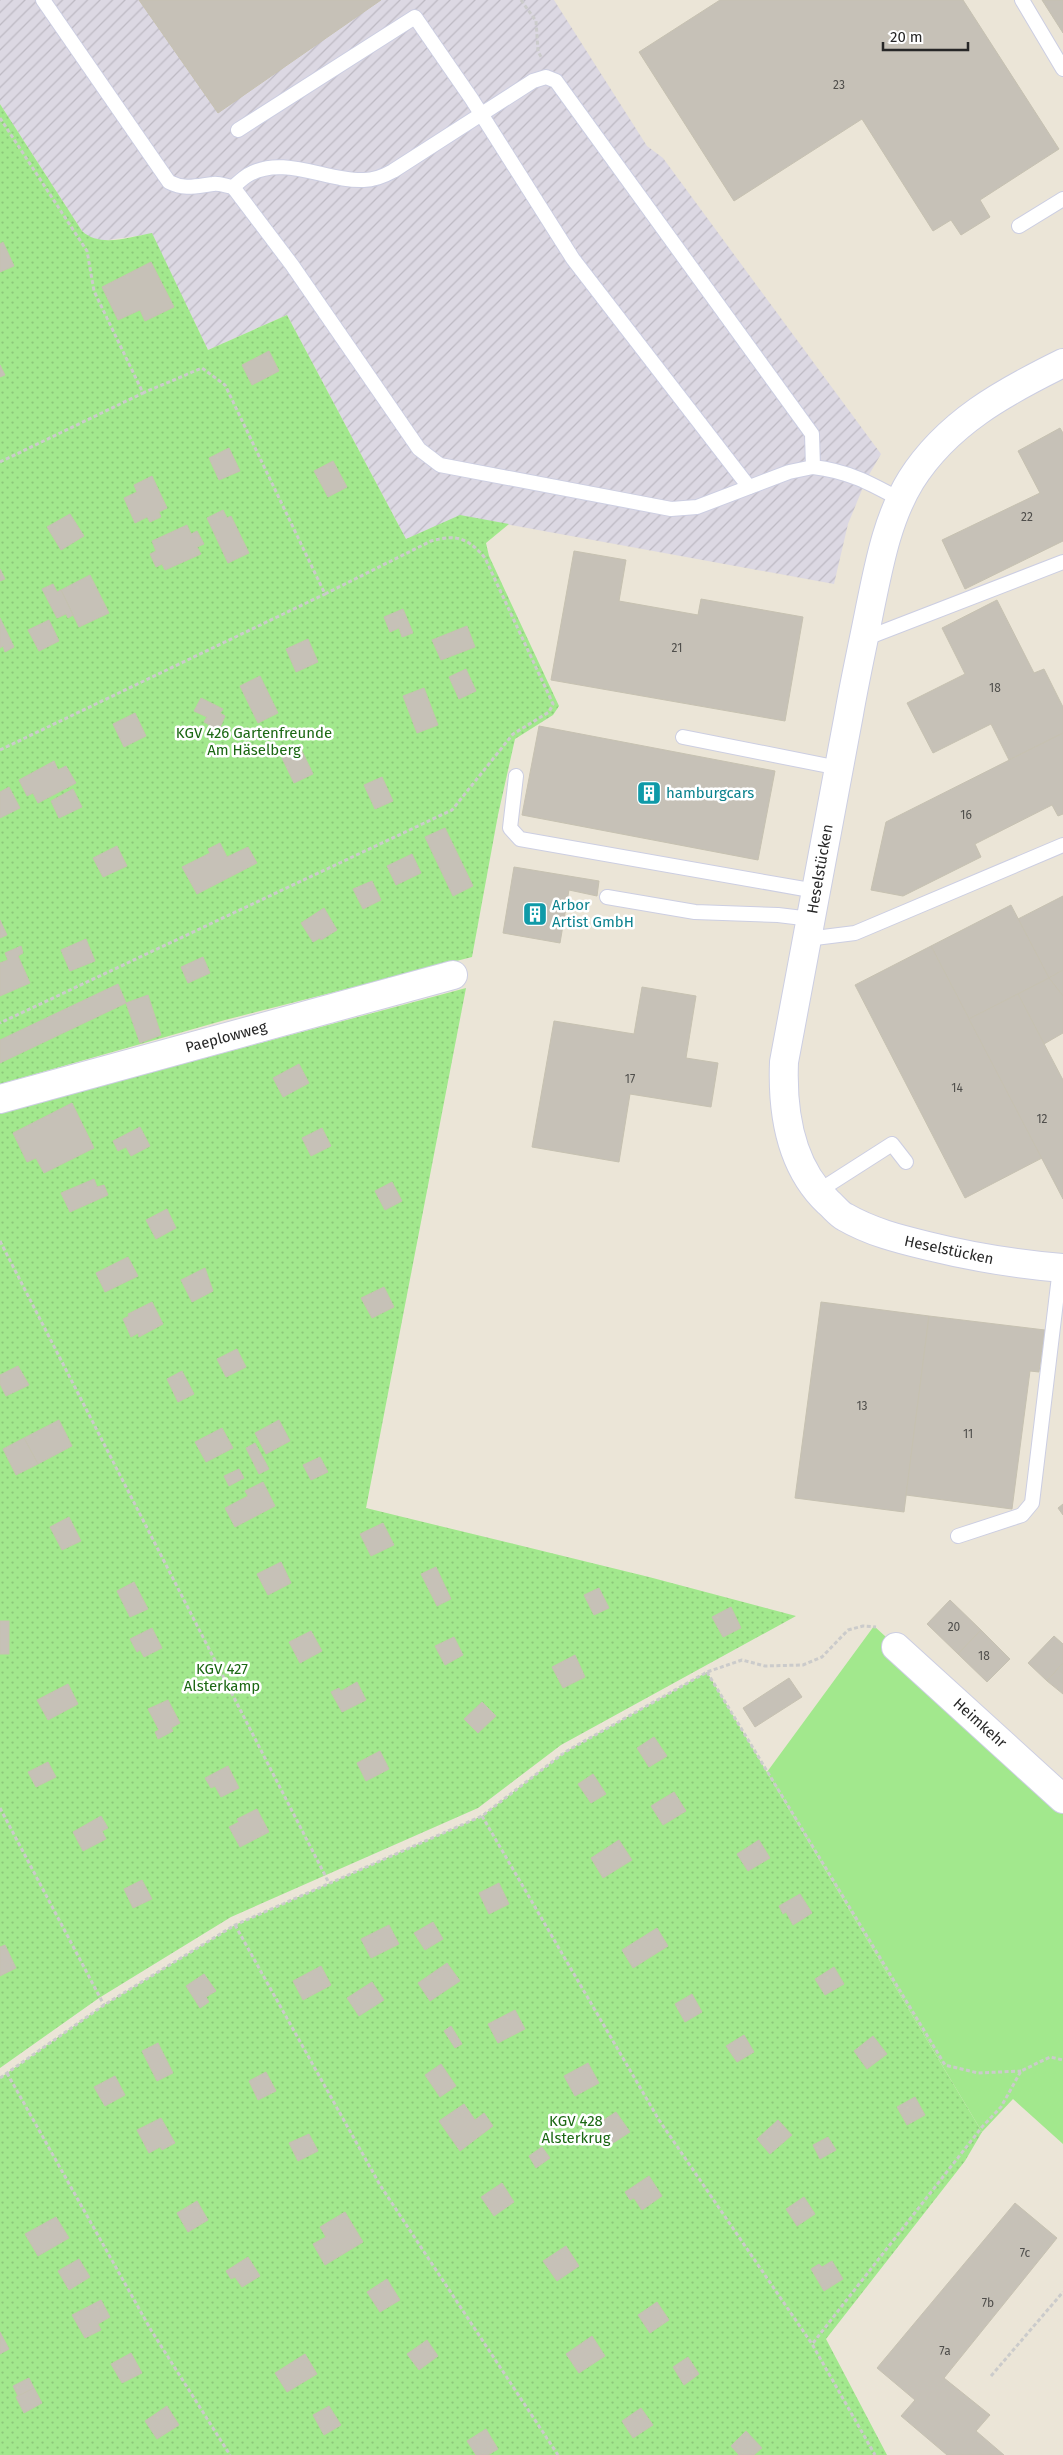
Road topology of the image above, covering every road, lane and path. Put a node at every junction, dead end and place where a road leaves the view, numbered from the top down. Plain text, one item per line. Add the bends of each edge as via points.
1 (43, 0) edge
2 (521, 0) edge
3 (1022, 0) edge
4 (1063, 69) edge
5 (546, 77) junction
6 (480, 114) junction
7 (0, 118) edge
8 (238, 130) dead end
9 (233, 187) junction
10 (1063, 199) edge
11 (1019, 226) dead end
12 (1063, 363) edge
13 (143, 393) junction
14 (0, 462) edge
15 (814, 468) junction
16 (749, 487) junction
17 (901, 500) junction
18 (1063, 562) edge
19 (325, 594) junction
20 (864, 639) junction
21 (683, 737) dead end
22 (0, 750) edge
23 (839, 768) junction
24 (516, 776) dead end
25 (1063, 845) edge
26 (816, 891) junction
27 (607, 897) dead end
28 (809, 929) junction
29 (453, 976) dead end
30 (0, 1023) edge
31 (0, 1100) edge
32 (906, 1162) dead end
33 (817, 1192) junction
34 (0, 1241) edge
35 (1061, 1268) edge
36 (958, 1536) dead end
37 (896, 1647) joint
38 (707, 1672) junction
39 (1063, 1799) edge
40 (0, 1808) edge
41 (482, 1816) junction
42 (329, 1883) junction
43 (235, 1924) junction
44 (104, 2005) junction
45 (1063, 2060) edge
46 (1021, 2071) junction
47 (7, 2073) junction
48 (0, 2078) edge
49 (1063, 2292) edge
50 (812, 2344) junction
51 (991, 2376) dead end
52 (230, 2455) edge
53 (558, 2455) edge
54 (875, 2455) edge

1 - 9 lane via 169,182 180,187 215,184
2 - 5 path via 536,21 538,51
3 - 4 lane
5 - 6 lane
5 - 15 lane via 556,81 812,434
6 - 8 lane via 415,17
6 - 9 lane via 378,178 362,181 293,168 269,169 249,174
6 - 16 lane via 573,259
7 - 13 path via 87,250 94,291
9 - 16 lane via 292,265 419,449 440,465 672,509 698,507
10 - 11 lane
12 - 17 street, Heselstücken via 1008,390 967,417 936,448 912,479
13 - 14 path
13 - 19 path via 202,368 225,385
15 - 16 lane via 789,472
15 - 17 lane via 838,470 866,480
17 - 20 street, Heselstücken via 880,558
18 - 20 lane
19 - 22 path
19 - 30 path via 431,541 448,536 461,539 474,546 485,558 553,704 549,712 513,734 452,810
20 - 23 street, Heselstücken
21 - 23 lane
23 - 26 street, Heselstücken
24 - 26 lane via 510,828 520,839
25 - 28 lane via 855,933
26 - 28 street, Heselstücken
27 - 28 lane via 695,912 778,915
28 - 33 street, Heselstücken via 784,1062 783,1095 788,1128 799,1162
29 - 31 street, Paeplowweg
32 - 33 lane via 892,1144
33 - 35 street, Heselstücken via 844,1217 884,1235 957,1253
34 - 42 path
35 - 36 lane via 1032,1503 1022,1515
37 - 38 path via 874,1626 863,1626 848,1630 822,1657 803,1665 765,1666 742,1660
37 - 39 street, Heimkehr
38 - 41 path via 565,1752
38 - 46 path via 945,2065 978,2073
40 - 44 path
41 - 42 path
41 - 50 path via 659,2120
42 - 43 path
43 - 44 path
43 - 53 path via 380,2185
44 - 47 path
45 - 46 path via 1050,2057
46 - 50 path via 1001,2107
47 - 48 path
47 - 52 path via 151,2330
49 - 51 path
50 - 54 path

